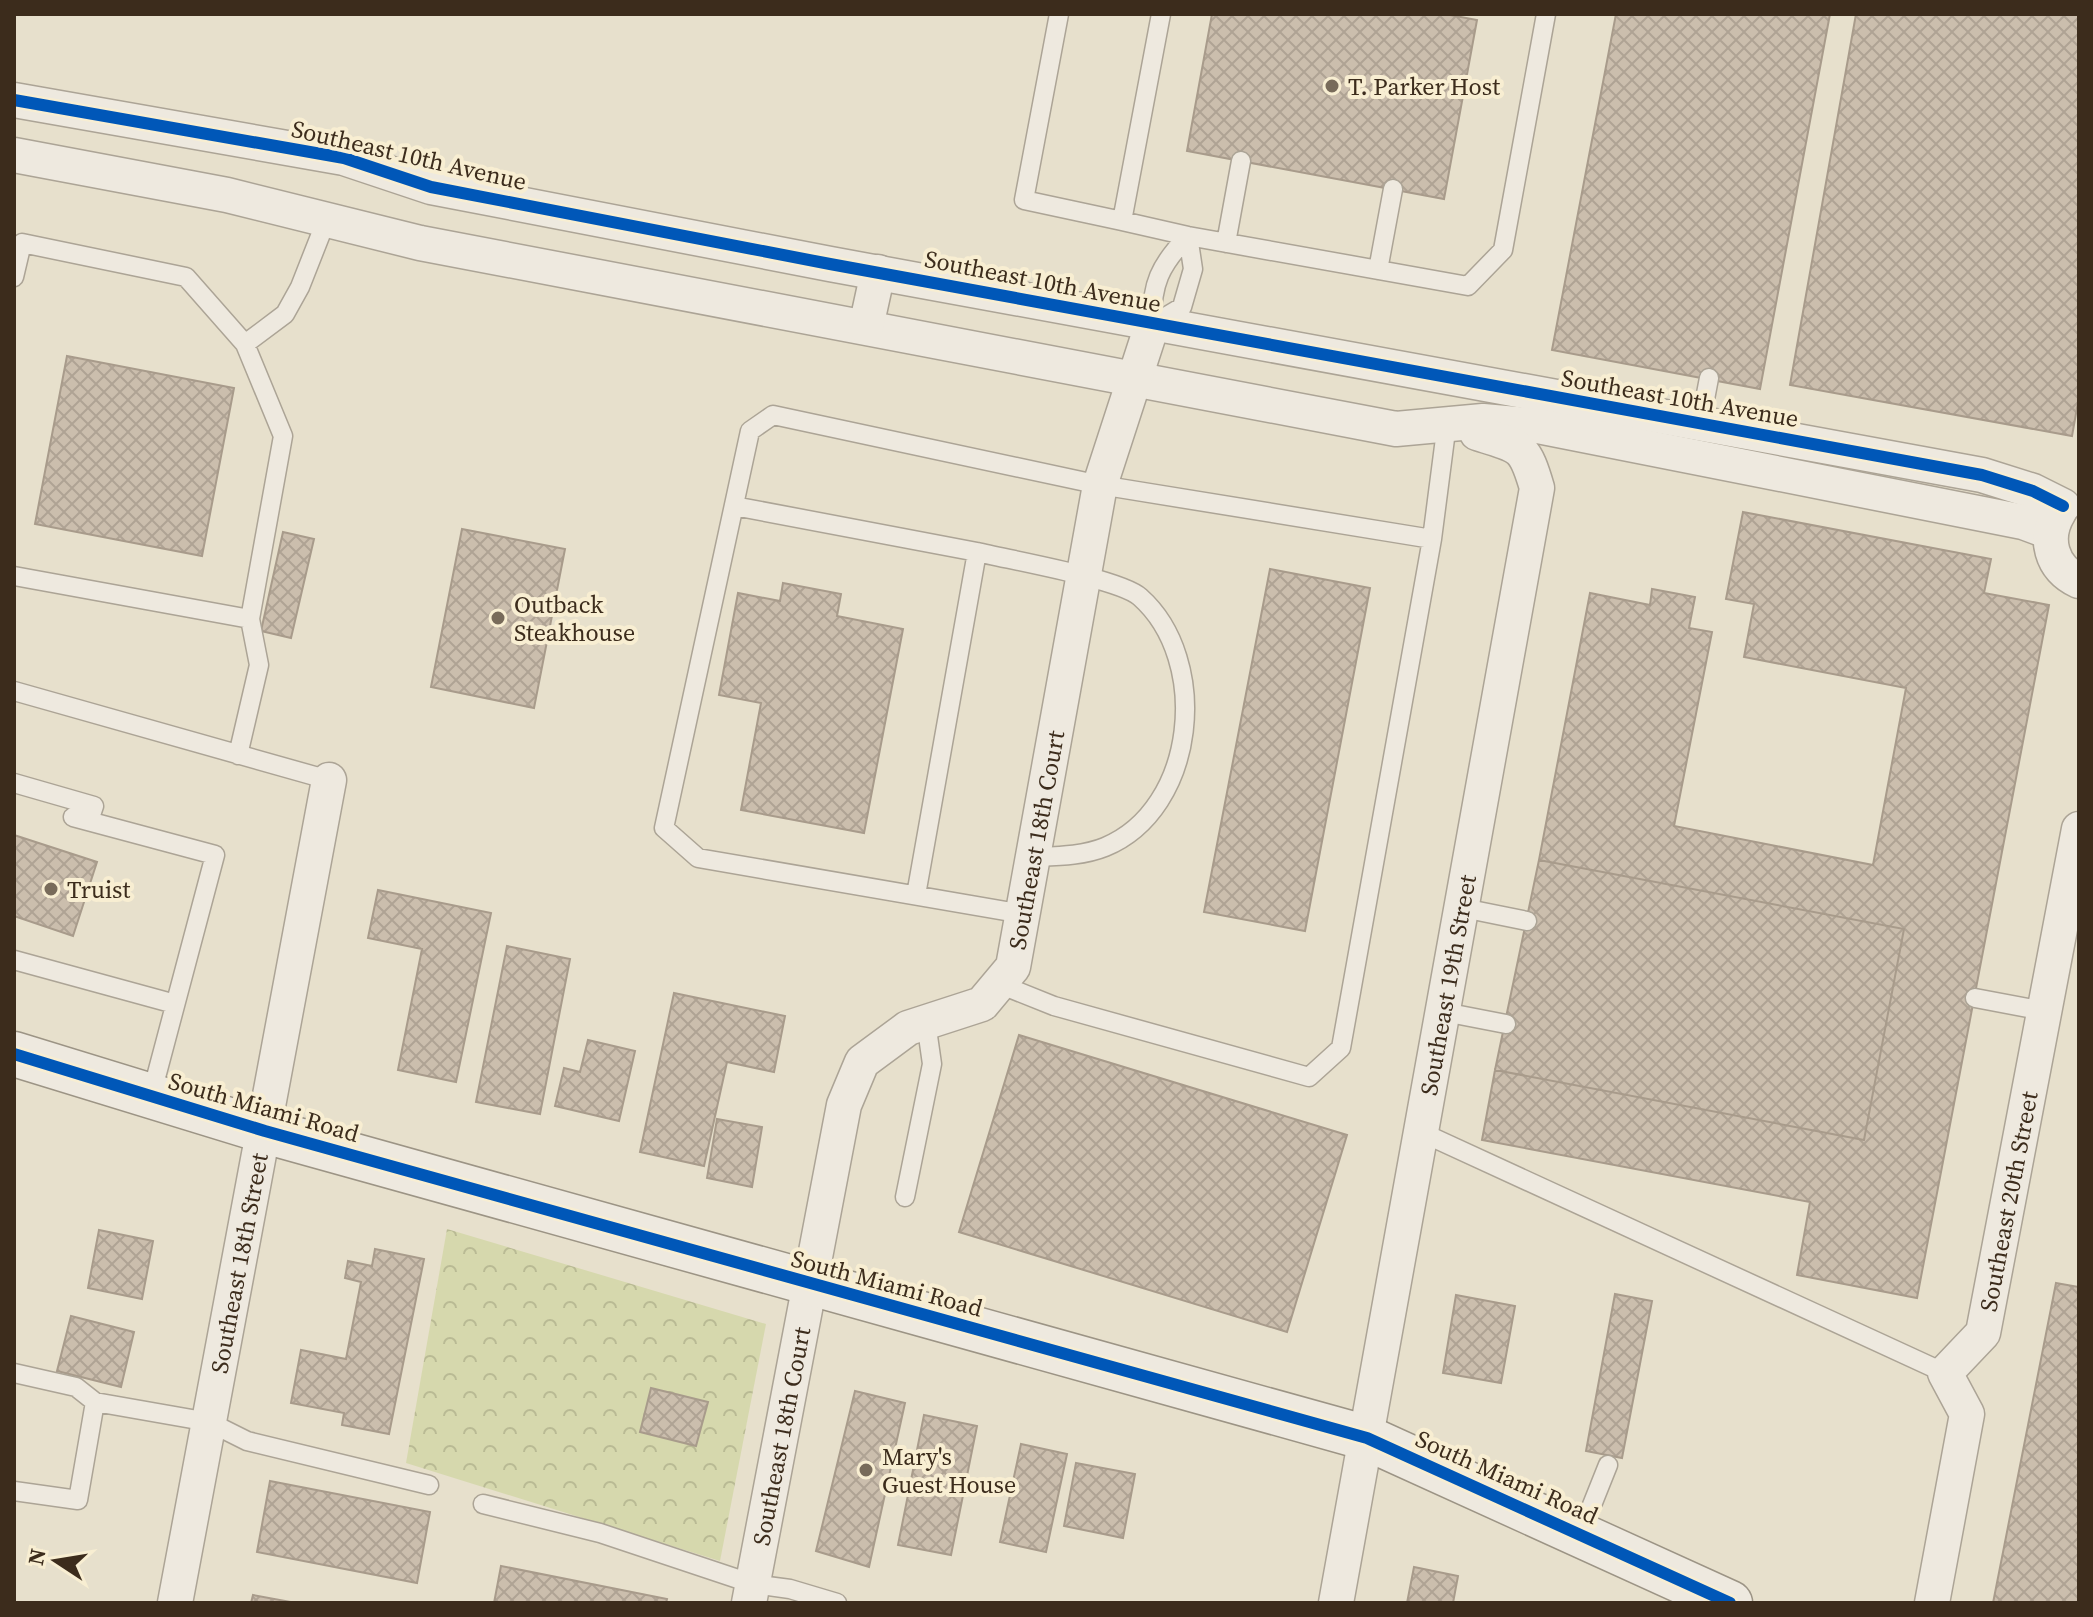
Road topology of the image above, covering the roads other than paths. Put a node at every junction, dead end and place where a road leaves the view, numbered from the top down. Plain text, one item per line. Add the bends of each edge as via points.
1 (1059, 14) edge
2 (1161, 14) edge
3 (1546, 14) edge
4 (14, 100) edge
5 (14, 155) edge
6 (1241, 161) dead end
7 (1393, 189) dead end
8 (326, 221) junction
9 (1122, 221) junction
10 (1188, 236) junction
11 (1226, 243) junction
12 (1378, 270) junction
13 (878, 272) junction
14 (14, 277) edge
15 (1152, 325) junction
16 (866, 327) junction
17 (245, 344) junction
18 (1133, 378) junction
19 (1709, 378) dead end
20 (1447, 423) junction
21 (1700, 424) junction
22 (1695, 458) junction
23 (1100, 485) junction
24 (734, 506) junction
25 (2064, 511) edge
26 (1432, 539) junction
27 (977, 552) junction
28 (14, 576) edge
29 (1084, 579) junction
30 (2079, 581) edge
31 (250, 619) junction
32 (14, 691) edge
33 (238, 755) junction
34 (329, 780) joint
35 (14, 783) edge
36 (2079, 829) edge
37 (1033, 857) junction
38 (916, 895) junction
39 (1463, 908) junction
40 (1023, 914) junction
41 (1527, 921) dead end
42 (14, 960) edge
43 (999, 984) junction
44 (1975, 998) dead end
45 (175, 1004) junction
46 (2044, 1011) junction
47 (1444, 1012) junction
48 (926, 1022) junction
49 (1506, 1024) dead end
50 (14, 1054) edge
51 (151, 1096) junction
52 (265, 1131) junction
53 (1423, 1133) junction
54 (905, 1197) dead end
55 (810, 1285) junction
56 (14, 1373) edge
57 (1945, 1373) junction
58 (95, 1402) junction
59 (209, 1422) junction
60 (1367, 1438) junction
61 (1608, 1465) dead end
62 (429, 1485) dead end
63 (14, 1491) edge
64 (483, 1504) dead end
65 (1580, 1535) junction
66 (751, 1593) edge
67 (1722, 1601) edge
68 (175, 1603) edge
69 (837, 1603) edge
70 (1336, 1603) edge
71 (1932, 1603) edge

1 - 9 lane via 1024,200
2 - 9 lane
3 - 12 lane via 1503,250 1468,286
4 - 13 street, Southeast 10th Avenue via 344,158 431,187
5 - 8 street via 227,195
6 - 11 lane
7 - 12 lane
8 - 16 street
8 - 17 lane via 285,314
9 - 10 lane
10 - 11 lane
10 - 15 lane via 1163,262 1151,299
10 - 15 lane via 1193,269 1182,307
11 - 12 lane
13 - 15 street, Southeast 10th Avenue
13 - 16 street
14 - 17 lane via 22,243 186,277
15 - 18 street, Southeast 18th Court
15 - 21 street, Southeast 10th Avenue
16 - 18 street
17 - 31 lane via 283,436
18 - 20 street via 1396,429
18 - 23 street, Southeast 18th Court
19 - 21 lane
20 - 22 street via 1538,426
20 - 26 lane
20 - 39 street, Southeast 19th Street via 1527,454 1537,488
21 - 22 lane
21 - 25 street, Southeast 10th Avenue via 1982,475 2033,491
22 - 25 street via 2023,522
23 - 24 lane via 773,415 750,431
23 - 26 lane
23 - 29 street, Southeast 18th Court
24 - 27 lane
24 - 38 lane via 664,828 698,858
25 - 30 street via 2055,560
26 - 43 lane via 1341,1048 1309,1077 1054,1006
27 - 29 lane
27 - 38 lane
28 - 31 lane
29 - 37 street, Southeast 18th Court
29 - 37 lane via 1115,582 1140,597 1167,631 1185,685 1187,718 1175,774 1133,828 1107,847
31 - 33 lane via 259,665
32 - 33 lane
33 - 34 lane
34 - 52 street, Southeast 18th Street
35 - 45 lane via 94,806 81,819 215,855
36 - 46 street, Southeast 20th Street
37 - 40 street, Southeast 18th Court
38 - 40 lane
39 - 41 lane
39 - 47 street, Southeast 19th Street
40 - 43 street, Southeast 18th Court via 1013,967
42 - 45 lane
43 - 48 street, Southeast 18th Court via 982,1004
44 - 46 lane
45 - 51 lane
46 - 57 street, Southeast 20th Street via 1983,1333
47 - 49 lane
47 - 53 street, Southeast 19th Street
48 - 54 lane via 932,1064
48 - 55 street, Southeast 18th Court via 908,1028 862,1062 844,1105
50 - 51 street, South Miami Road
51 - 52 street, South Miami Road
52 - 55 street, South Miami Road
52 - 59 street, Southeast 18th Street
53 - 57 lane
53 - 60 street, Southeast 19th Street
55 - 60 street, South Miami Road
55 - 66 street, Southeast 18th Court
56 - 58 lane via 76,1387
57 - 71 street via 1967,1414
58 - 59 lane
58 - 63 lane via 78,1500
59 - 62 lane via 247,1441
59 - 68 street, Southeast 18th Street
60 - 65 street, South Miami Road
60 - 70 street, Southeast 19th Street
61 - 65 lane
64 - 66 lane via 600,1533
65 - 67 street, South Miami Road
66 - 69 lane via 790,1589

